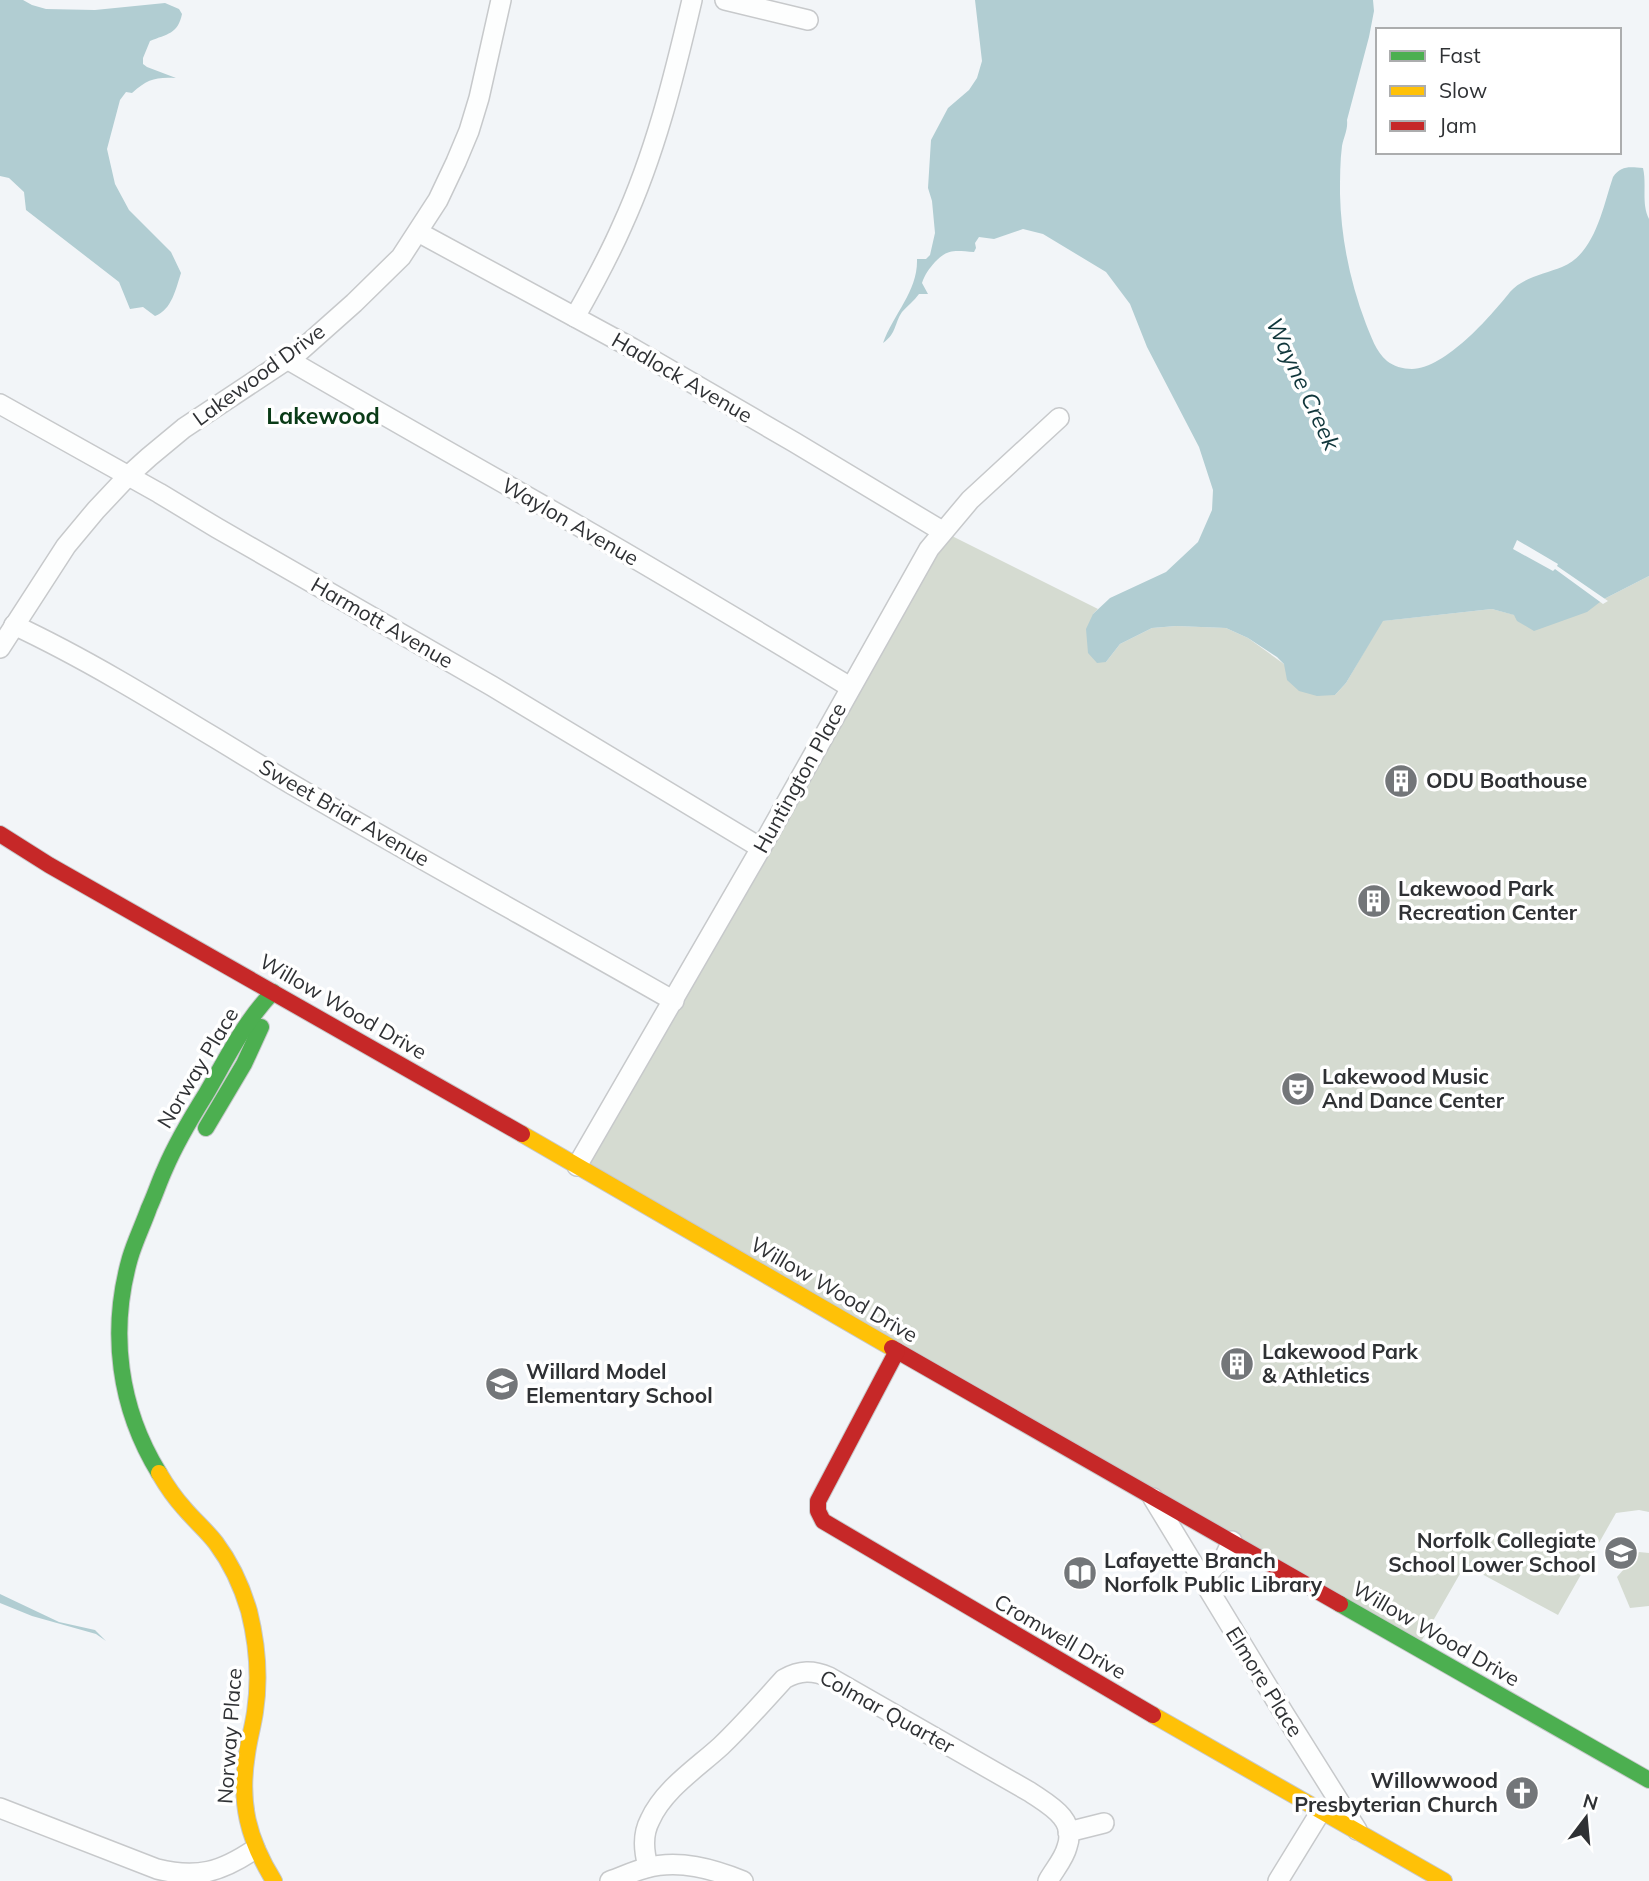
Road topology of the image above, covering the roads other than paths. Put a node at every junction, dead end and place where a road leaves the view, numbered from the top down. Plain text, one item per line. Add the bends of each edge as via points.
1 (501, 0) edge
2 (692, 0) edge
3 (724, 0) edge
4 (808, 20) dead end
5 (418, 232) junction
6 (575, 317) junction
7 (287, 359) junction
8 (0, 404) edge
9 (1059, 418) dead end
10 (128, 476) junction
11 (942, 531) junction
12 (14, 625) junction
13 (0, 648) edge
14 (850, 687) junction
15 (0, 834) edge
16 (761, 848) junction
17 (273, 992) junction
18 (674, 1001) junction
19 (198, 1142) dead end
20 (577, 1166) junction
21 (180, 1171) dead end
22 (149, 1210) junction
23 (897, 1351) junction
24 (1151, 1495) junction
25 (1233, 1542) junction
26 (1202, 1580) junction
27 (1649, 1780) edge
28 (0, 1808) edge
29 (1321, 1811) junction
30 (1104, 1823) dead end
31 (1358, 1831) junction
32 (1068, 1832) junction
33 (255, 1849) junction
34 (648, 1867) junction
35 (274, 1881) edge
36 (610, 1881) edge
37 (743, 1881) edge
38 (1048, 1881) edge
39 (1278, 1881) edge
40 (1444, 1881) edge

1 - 5 street, Lakewood Drive via 469,131
2 - 6 street via 671,90 635,195
3 - 4 street
5 - 6 street, Hadlock Avenue
5 - 7 street, Lakewood Drive via 385,274
6 - 11 street, Hadlock Avenue
7 - 10 street, Lakewood Drive via 184,428
7 - 14 street, Waylon Avenue
8 - 10 street, Harmott Avenue
9 - 11 street, Huntington Place
10 - 12 street, Lakewood Drive via 66,546
10 - 16 street, Harmott Avenue
11 - 14 street, Huntington Place
12 - 13 street, Lakewood Drive
12 - 18 street, Sweet Briar Avenue
14 - 16 street, Huntington Place
15 - 17 street, Willow Wood Drive
16 - 18 street, Huntington Place
17 - 19 street, Norway Place via 244,1064
17 - 20 street, Willow Wood Drive
17 - 22 street, Norway Place via 247,1022 181,1136
18 - 20 street, Huntington Place
20 - 23 street, Willow Wood Drive
21 - 22 street, Norway Place
22 - 33 street, Norway Place via 122,1292 118,1326 124,1390 132,1421 158,1474 216,1543 242,1589 249,1613 258,1675 243,1801
23 - 24 street, Willow Wood Drive
23 - 29 street, Cromwell Drive via 818,1502 820,1519
24 - 25 street, Willow Wood Drive
24 - 26 street, Elmore Place
25 - 26 street
25 - 27 street, Willow Wood Drive
26 - 31 street, Elmore Place
28 - 33 street via 176,1874 218,1870
29 - 31 street, Cromwell Drive
29 - 39 street
30 - 32 street
31 - 40 street, Cromwell Drive
32 - 34 street, Colmar Quarter via 1056,1810 1030,1792 829,1676 805,1671 784,1679 656,1809 645,1837
32 - 38 street via 1068,1847
33 - 35 street, Norway Place
34 - 36 street
34 - 37 street via 697,1867

